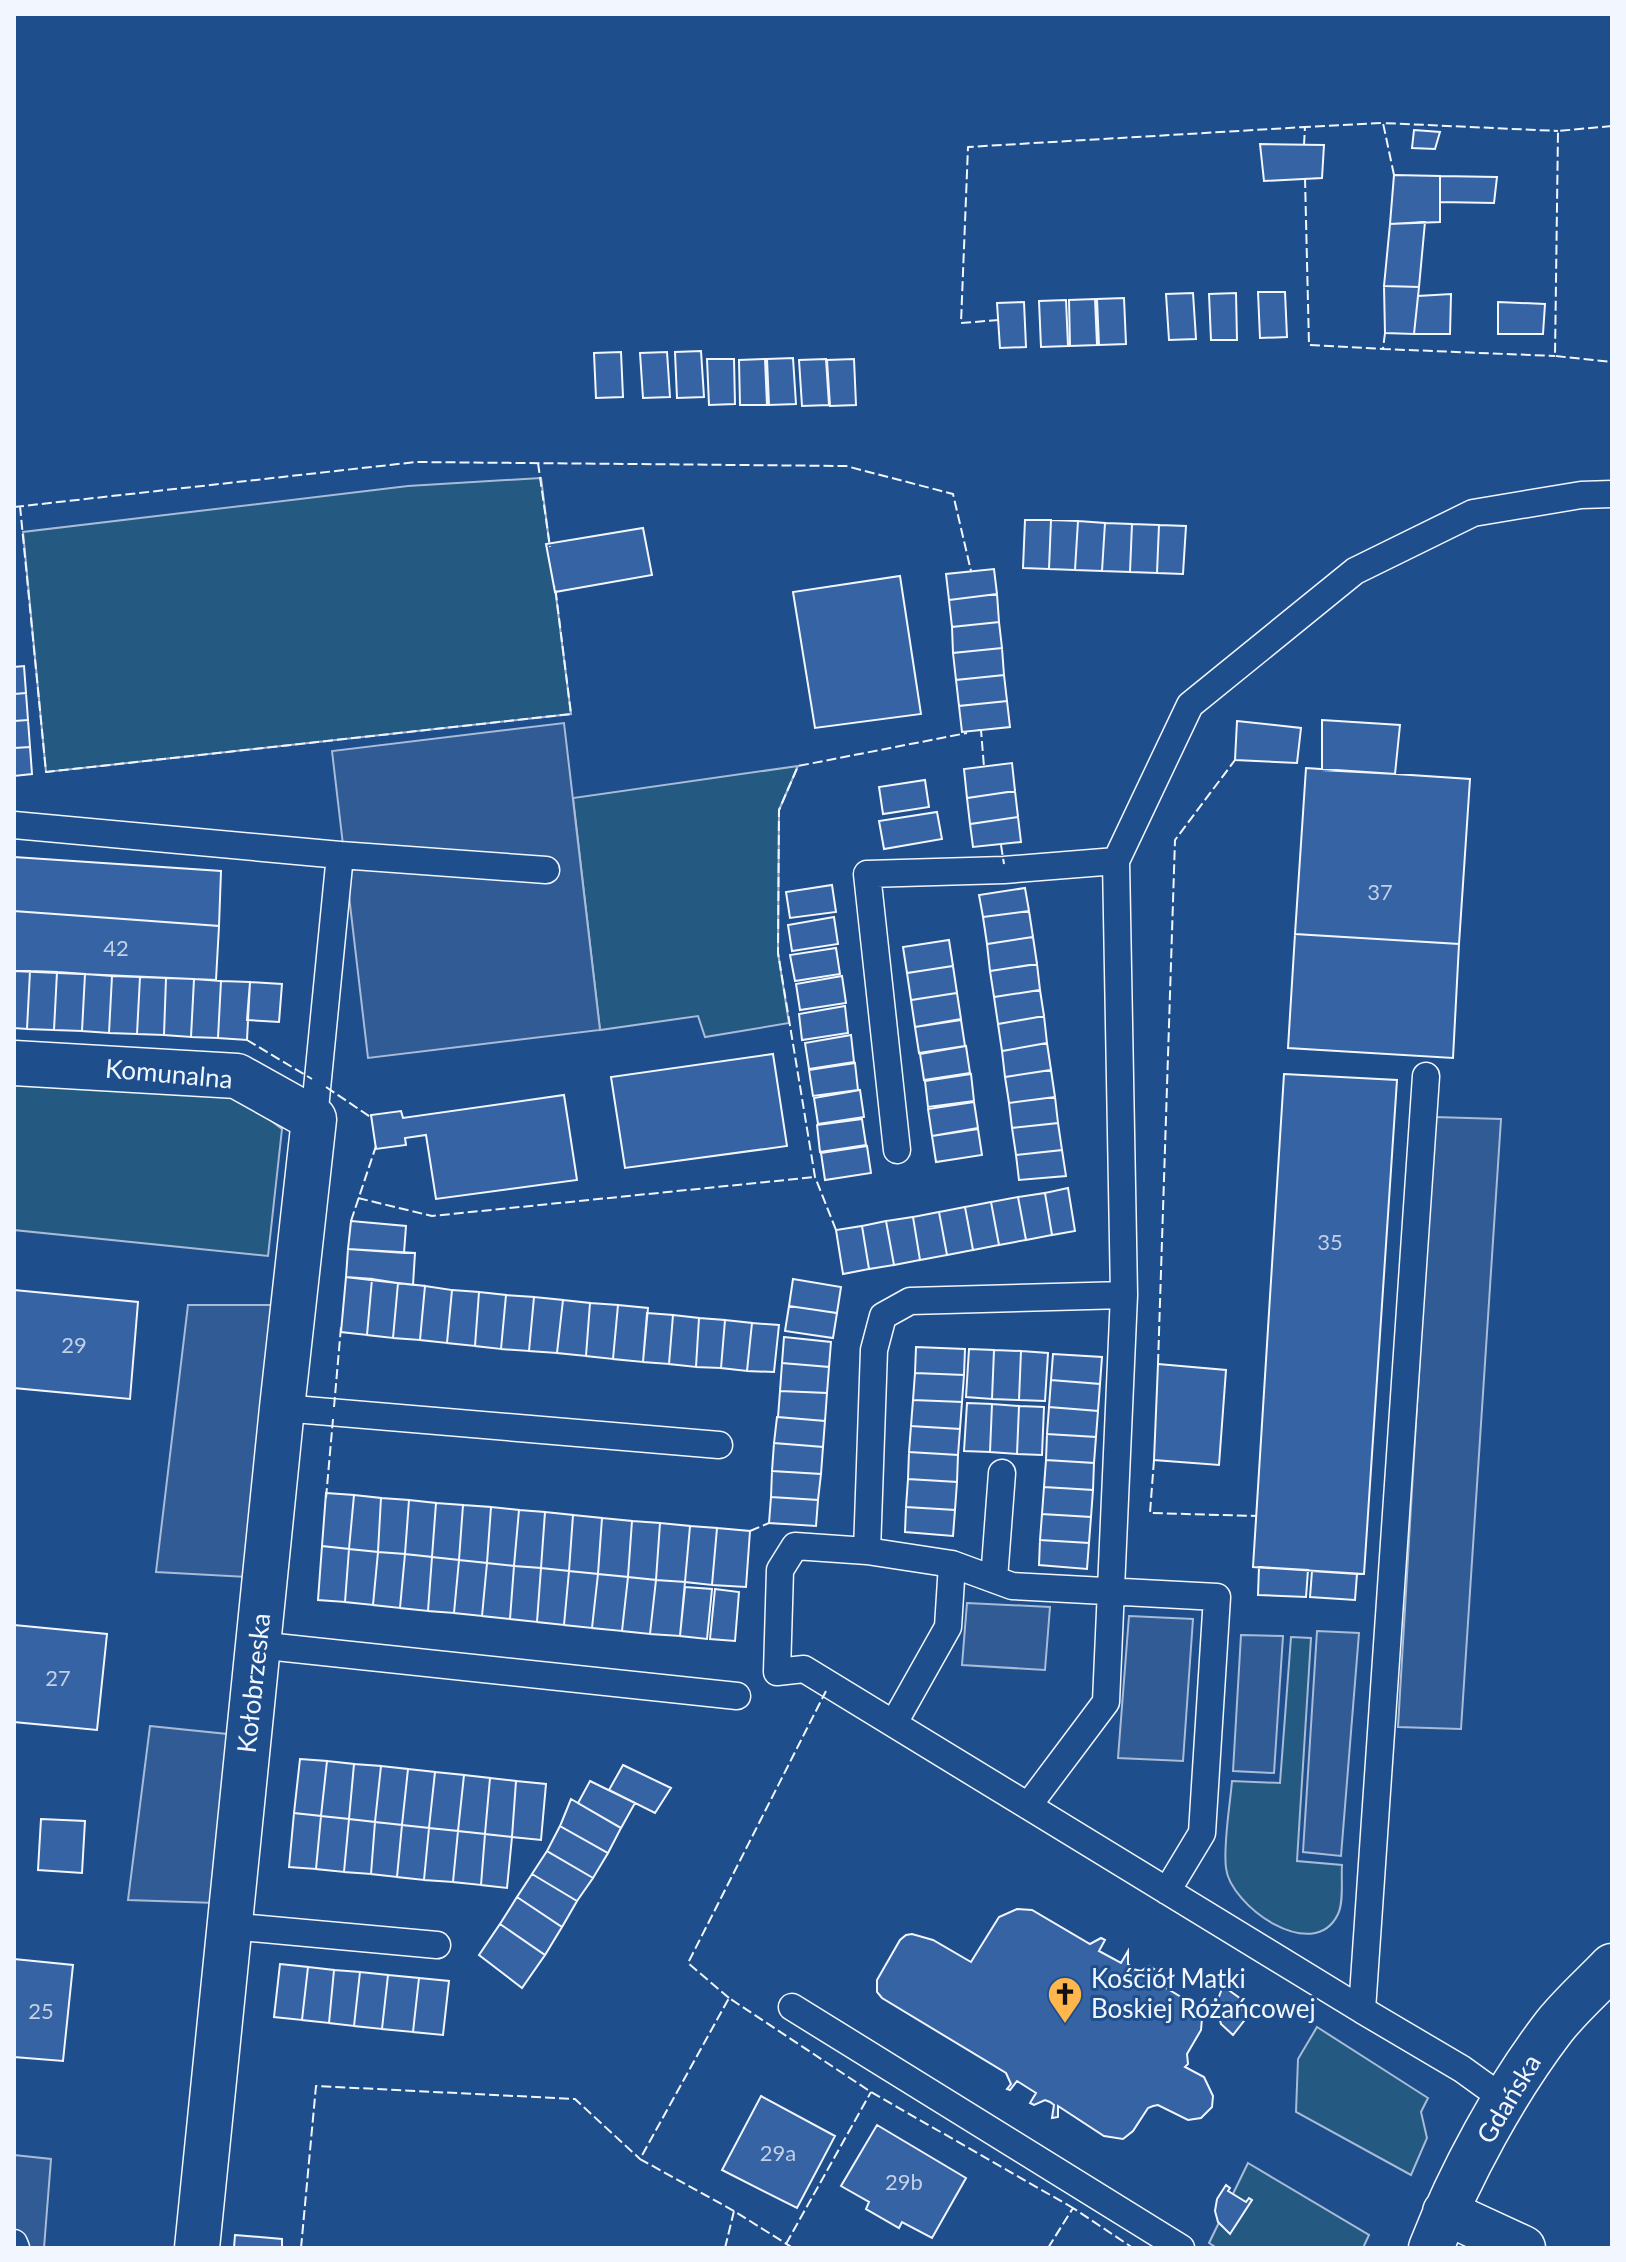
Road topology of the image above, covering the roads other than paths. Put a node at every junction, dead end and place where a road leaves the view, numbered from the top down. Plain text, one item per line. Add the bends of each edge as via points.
1 (1612, 494) edge
2 (14, 825) edge
3 (340, 855) junction
4 (1116, 861) junction
5 (546, 870) dead end
6 (14, 1063) edge
7 (1426, 1076) dead end
8 (314, 1119) junction
9 (897, 1150) dead end
10 (1124, 1295) junction
11 (282, 1408) junction
12 (719, 1445) dead end
13 (1002, 1473) dead end
14 (867, 1551) junction
15 (952, 1564) junction
16 (994, 1579) junction
17 (1111, 1591) junction
18 (257, 1645) junction
19 (737, 1696) dead end
20 (894, 1723) junction
21 (1028, 1806) junction
22 (1167, 1891) junction
23 (229, 1926) junction
24 (437, 1945) dead end
25 (1612, 1966) edge
26 (792, 2007) dead end
27 (1362, 2010) junction
28 (1505, 2100) junction
29 (1438, 2230) edge
30 (197, 2248) edge
31 (1181, 2248) edge
32 (1523, 2248) edge

1 - 4 lane via 1473,513 1355,571 1190,705
2 - 3 lane
3 - 5 lane
3 - 8 lane
4 - 9 lane via 867,874
4 - 10 lane
6 - 8 street, Komunalna via 237,1076
7 - 27 lane
8 - 11 street, Kołobrzeska
10 - 14 lane via 910,1301 883,1316 874,1350
10 - 17 lane
11 - 12 lane
11 - 18 street, Kołobrzeska
13 - 16 lane
14 - 15 lane
14 - 20 lane via 795,1546 780,1570 777,1672 804,1669
15 - 16 lane
15 - 20 lane via 948,1627
16 - 17 lane via 1012,1586
17 - 21 lane via 1106,1702
17 - 22 lane via 1217,1597 1202,1833
18 - 19 lane
18 - 23 street, Kołobrzeska
20 - 21 lane
21 - 22 lane
22 - 27 lane
23 - 24 lane
23 - 30 street, Kołobrzeska
25 - 28 street, Gdańska via 1554,2027
26 - 31 lane
27 - 28 lane
28 - 29 street, Gdańska
29 - 32 street

